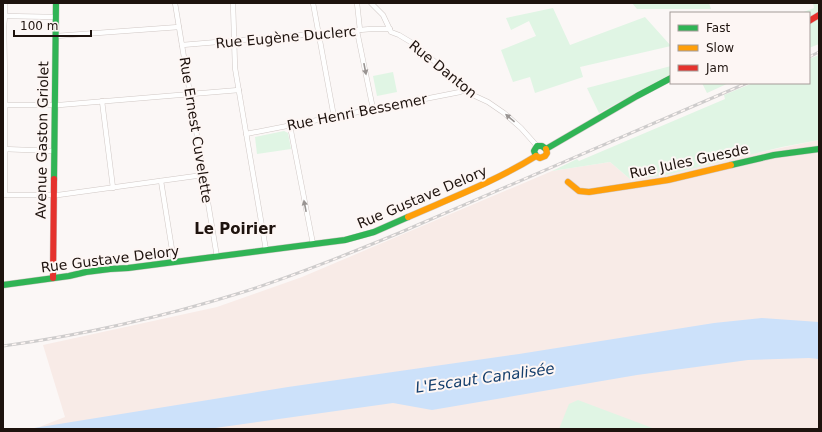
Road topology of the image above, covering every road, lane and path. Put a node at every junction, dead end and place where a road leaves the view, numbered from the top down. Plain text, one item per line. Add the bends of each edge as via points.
1 (5, 3) edge
2 (56, 3) edge
3 (175, 3) edge
4 (233, 3) edge
5 (313, 3) edge
6 (357, 3) edge
7 (371, 3) edge
8 (5, 16) junction
9 (56, 16) junction
10 (819, 16) edge
11 (810, 20) edge
12 (179, 27) junction
13 (390, 29) junction
14 (359, 30) junction
15 (319, 34) junction
16 (56, 36) junction
17 (234, 41) junction
18 (182, 45) junction
19 (670, 79) edge
20 (467, 89) junction
21 (239, 90) junction
22 (190, 94) junction
23 (102, 101) junction
24 (4, 105) edge
25 (55, 105) junction
26 (373, 109) junction
27 (334, 117) junction
28 (290, 126) junction
29 (246, 134) junction
30 (537, 146) junction
31 (4, 149) edge
32 (546, 149) junction
33 (819, 149) edge
34 (54, 150) junction
35 (536, 156) junction
36 (203, 175) junction
37 (161, 181) junction
38 (568, 182) dead end
39 (113, 188) junction
40 (4, 195) edge
41 (54, 195) junction
42 (313, 244) junction
43 (266, 250) junction
44 (217, 257) junction
45 (174, 262) junction
46 (53, 278) junction
47 (3, 285) edge

1 - 8 street
2 - 9 street, Avenue Gaston Griolet
3 - 12 street, Rue Ernest Cuvelette
4 - 17 street
5 - 15 street
6 - 14 street
7 - 13 street, Rue Danton via 383,14
8 - 9 street
8 - 24 street
9 - 16 street, Avenue Gaston Griolet
10 - 11 street
12 - 16 street
12 - 18 street, Rue Ernest Cuvelette
13 - 14 street, Rue Eugène Duclerc
13 - 20 street, Rue Danton via 419,48
14 - 15 street, Rue Eugène Duclerc
14 -> 26 street
15 - 17 street, Rue Eugène Duclerc
15 - 27 street
16 - 25 street, Avenue Gaston Griolet
17 - 18 street, Rue Eugène Duclerc
17 - 21 street
18 - 22 street, Rue Ernest Cuvelette
19 - 32 street
20 - 26 street, Rue Henri Bessemer
30 -> 20 street, Rue Danton via 504,114
21 - 22 street
21 - 29 street
22 - 23 street
22 - 36 street, Rue Ernest Cuvelette
23 - 25 street
23 - 39 street
24 - 25 street
24 - 31 street
25 - 34 street, Avenue Gaston Griolet
26 - 27 street, Rue Henri Bessemer
27 - 28 street, Rue Henri Bessemer
28 - 29 street, Rue Henri Bessemer
42 -> 28 street
29 - 43 street
30 - 32 street
30 - 35 street via 534,151
31 - 34 street
31 - 40 street
32 - 35 street via 544,157
33 - 38 street, Rue Jules Guesde via 767,157 668,180 589,192 579,191
34 - 41 street, Avenue Gaston Griolet
35 - 42 street, Rue Gustave Delory via 490,182 365,235
36 - 37 street
36 - 44 street, Rue Ernest Cuvelette
37 - 39 street
37 - 45 street
39 - 41 street
40 - 41 street
41 - 46 street, Avenue Gaston Griolet
42 - 43 street, Rue Gustave Delory
43 - 44 street, Rue Gustave Delory
44 - 45 street, Rue Gustave Delory
45 - 46 street, Rue Gustave Delory
46 - 47 street, Rue Gustave Delory

